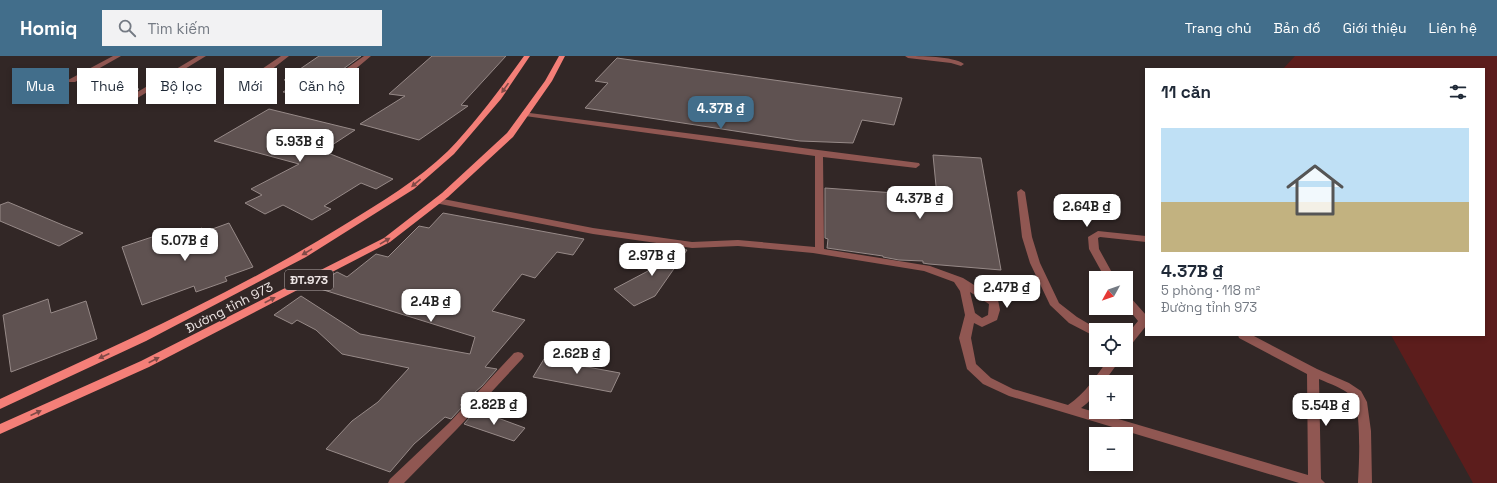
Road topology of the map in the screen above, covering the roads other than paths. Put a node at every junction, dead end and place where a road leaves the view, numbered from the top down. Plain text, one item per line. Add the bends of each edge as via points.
1 (118, 56) edge
2 (203, 56) edge
3 (286, 56) edge
4 (368, 56) edge
5 (527, 56) edge
6 (562, 56) edge
7 (908, 56) edge
8 (961, 64) dead end
9 (269, 68) edge
10 (352, 68) edge
11 (72, 80) dead end
12 (138, 94) edge
13 (525, 114) junction
14 (819, 154) junction
15 (916, 165) dead end
16 (1021, 192) dead end
17 (438, 201) junction
18 (1145, 239) edge
19 (820, 248) dead end
20 (1106, 271) edge
21 (958, 280) junction
22 (1133, 306) edge
23 (970, 315) junction
24 (1145, 319) edge
25 (1145, 321) edge
26 (1089, 329) edge
27 (1133, 335) edge
28 (1245, 336) edge
29 (518, 356) dead end
30 (1313, 372) junction
31 (1089, 392) edge
32 (0, 404) edge
33 (1070, 410) junction
34 (0, 430) edge
35 (1316, 482) edge
36 (395, 483) edge
37 (1365, 483) edge

1 - 11 street
2 - 12 street
3 - 9 street
4 - 10 street
5 -> 32 main road, Đường tỉnh 973 / ĐT.973 via 498,97 451,152 411,187 296,258 142,338
6 - 13 main road, Đường tỉnh 973 / ĐT.973
7 - 8 street
13 - 14 street
13 - 17 main road, Đường tỉnh 973 / ĐT.973 via 510,135
14 - 15 street
14 - 19 street
16 - 26 street via 1027,237 1035,263 1055,305
17 - 21 street via 593,230 692,245 738,243 900,262
34 -> 17 main road, Đường tỉnh 973 / ĐT.973 via 145,364 380,244
18 - 20 street via 1098,234 1093,237 1094,249
21 - 23 street via 965,291
21 - 23 street via 994,302 993,317 982,323
22 - 24 street
23 - 33 street via 965,338 972,366 987,381 1009,392
25 - 27 street
28 - 30 street
29 - 36 street via 453,426
30 - 35 street
30 - 37 street via 1345,386 1357,394 1361,402 1365,431
31 - 33 street
33 - 35 street

